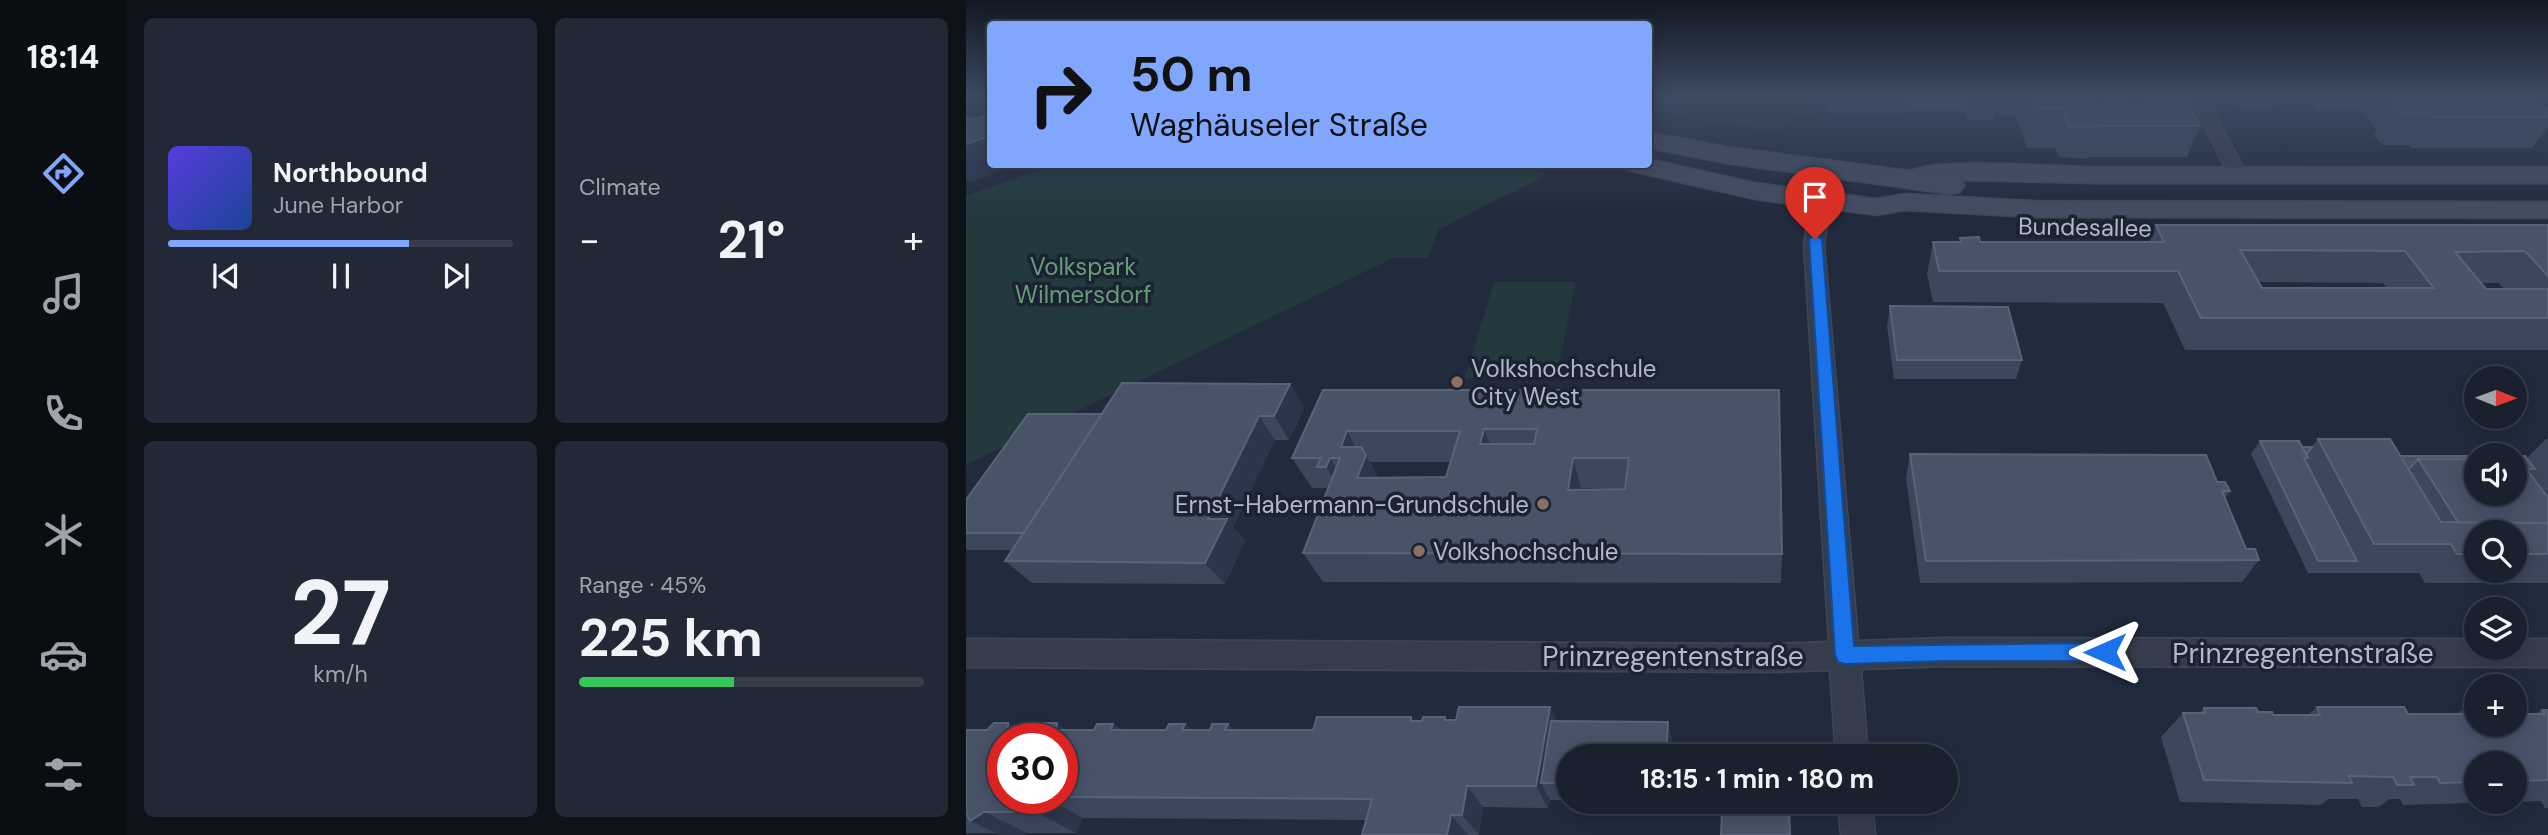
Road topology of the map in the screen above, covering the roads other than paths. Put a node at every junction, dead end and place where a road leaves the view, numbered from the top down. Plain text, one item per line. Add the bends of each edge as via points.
1 (2217, 134) edge
2 (1652, 141) edge
3 (1652, 168) edge
4 (2548, 174) edge
5 (2238, 175) junction
6 (1898, 177) junction
7 (2548, 191) edge
8 (1821, 201) junction
9 (1877, 207) junction
10 (2548, 210) edge
11 (2548, 231) edge
12 (966, 653) edge
13 (2548, 653) edge
14 (1845, 655) junction
15 (1851, 744) edge
16 (1856, 814) edge
17 (1858, 835) edge

1 - 5 street
2 - 6 main road, Bundesallee via 1790,165
3 - 8 main road, Bundesallee
4 - 5 main road, Bundesallee
5 - 6 main road, Bundesallee via 1961,172
6 - 7 main road, Bundesallee via 1962,188 2024,191
8 - 9 main road, Bundesallee
8 - 14 street via 1814,244
9 - 10 main road, Bundesallee via 1905,202 2034,209
9 - 11 main road, Bundesallee via 1904,219 2035,227
12 - 14 street, Prinzregentenstraße
13 - 14 street, Prinzregentenstraße
14 - 15 street
16 - 17 street

